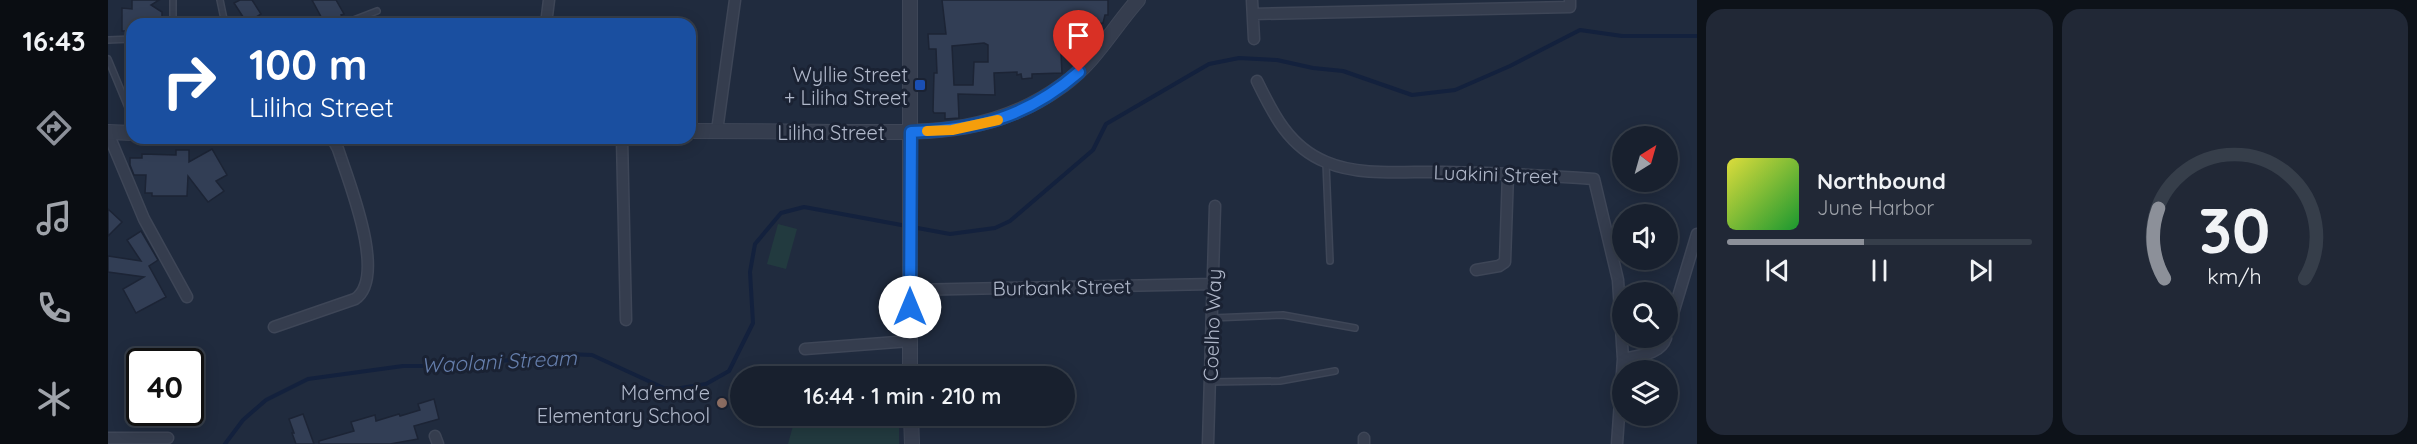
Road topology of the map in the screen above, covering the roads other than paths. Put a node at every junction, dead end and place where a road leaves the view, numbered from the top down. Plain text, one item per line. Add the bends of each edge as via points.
1 (173, 0) edge
2 (220, 0) edge
3 (549, 0) edge
4 (735, 0) edge
5 (910, 0) edge
6 (1138, 0) edge
7 (1252, 0) edge
8 (1570, 4) edge
9 (377, 11) dead end
10 (1252, 14) junction
11 (173, 18) edge
12 (224, 18) edge
13 (359, 18) edge
14 (547, 18) edge
15 (126, 39) edge
16 (1254, 39) dead end
17 (108, 40) edge
18 (108, 59) edge
19 (1257, 81) dead end
20 (126, 102) edge
21 (696, 131) edge
22 (717, 131) junction
23 (911, 132) junction
24 (108, 133) edge
25 (126, 133) edge
26 (335, 144) edge
27 (622, 144) edge
28 (1326, 163) junction
29 (1508, 173) junction
30 (1215, 206) dead end
31 (1697, 234) edge
32 (1330, 261) dead end
33 (1476, 270) dead end
34 (1214, 284) junction
35 (909, 290) junction
36 (187, 297) dead end
37 (1678, 297) edge
38 (1212, 318) junction
39 (626, 321) dead end
40 (274, 327) dead end
41 (1355, 328) dead end
42 (910, 341) junction
43 (1660, 348) edge
44 (804, 349) dead end
45 (1623, 359) junction
46 (910, 366) edge
47 (1335, 371) dead end
48 (1210, 382) junction
49 (911, 426) edge
50 (108, 438) edge
51 (168, 438) dead end
52 (912, 444) edge
53 (1208, 444) edge
54 (1617, 444) edge

1 - 11 lane
2 - 12 lane
3 - 14 street
4 - 22 street
5 - 23 street
6 - 23 street, Liliha Street via 1090,60 1043,98 995,121 952,130
7 - 10 street
8 - 10 street
9 - 13 lane
10 - 16 street
15 - 17 lane
18 - 20 lane
19 - 28 street, Luakini Street via 1278,124 1294,142
21 - 22 street, Liliha Street
22 - 23 street, Liliha Street
23 - 35 street
24 - 25 street
24 - 36 street via 144,219
26 - 40 street via 364,231 367,284 355,299
27 - 39 street
28 - 29 street, Luakini Street via 1374,171
28 - 32 lane
29 - 33 street via 1505,262
29 - 45 street, Luakini Street via 1594,179 1618,279
30 - 34 street, Coelho Way
31 - 37 street
34 - 35 street, Burbank Street
34 - 38 street, Coelho Way
35 - 42 street
38 - 41 lane via 1283,315
38 - 48 street, Coelho Way
42 - 44 street
42 - 46 street
43 - 45 street
45 - 54 street
47 - 48 lane via 1280,381
48 - 53 street, Coelho Way
49 - 52 street
50 - 51 street

